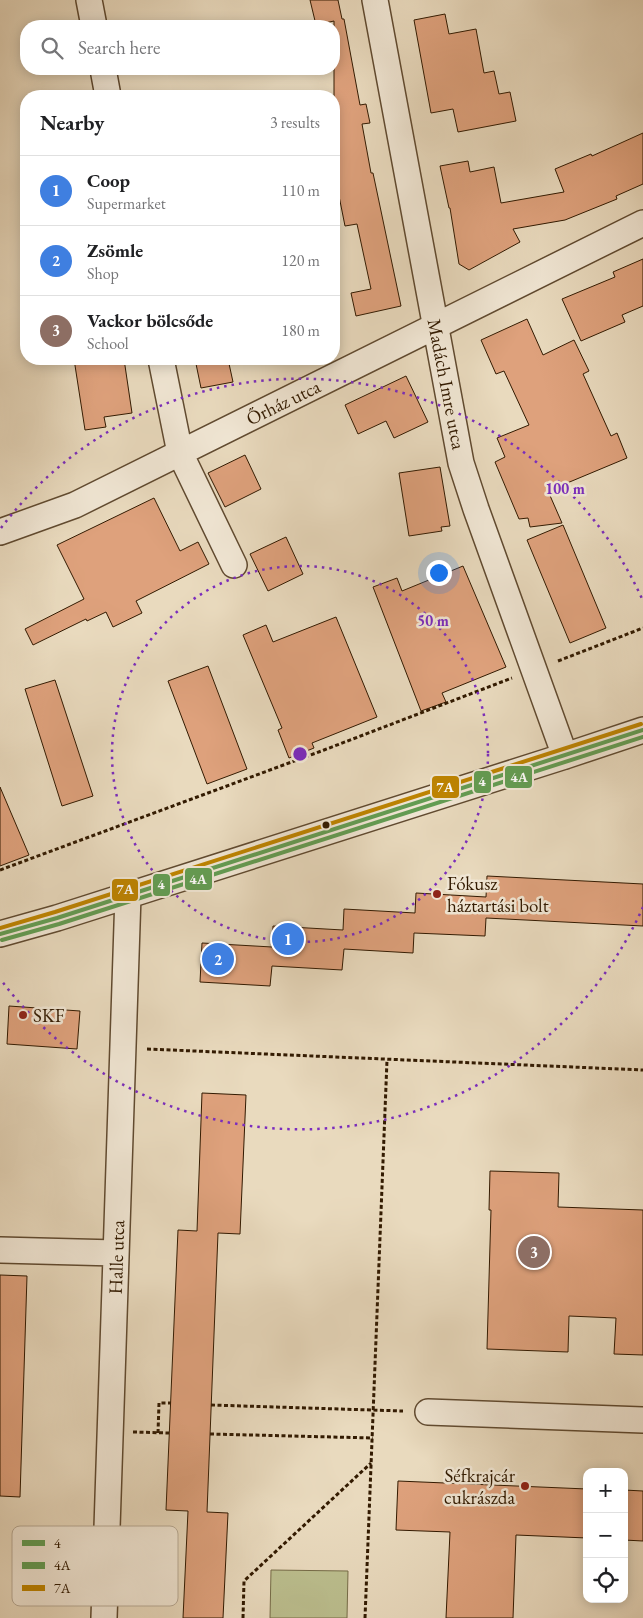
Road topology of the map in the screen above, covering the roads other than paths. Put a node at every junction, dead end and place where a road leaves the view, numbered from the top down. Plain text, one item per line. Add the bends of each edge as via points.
1 (89, 0) edge
2 (375, 0) edge
3 (93, 20) edge
4 (104, 75) edge
5 (107, 90) edge
6 (643, 223) edge
7 (436, 327) junction
8 (162, 365) edge
9 (180, 453) junction
10 (0, 532) edge
11 (234, 565) dead end
12 (643, 730) edge
13 (565, 756) junction
14 (128, 895) junction
15 (0, 934) edge
16 (0, 1250) edge
17 (116, 1253) junction
18 (428, 1412) road end
19 (643, 1420) edge
20 (107, 1526) edge

1 - 3 street
2 - 7 street, Madách Imre utca
4 - 5 street
6 - 7 street, Őrház utca
7 - 9 street, Őrház utca
7 - 13 street, Madách Imre utca via 461,462
8 - 9 street
9 - 10 street, Őrház utca via 75,505
9 - 11 street
12 - 13 street
13 - 14 street
14 - 15 street
14 - 17 street, Halle utca
16 - 17 street
17 - 20 street, Halle utca
18 - 19 street

